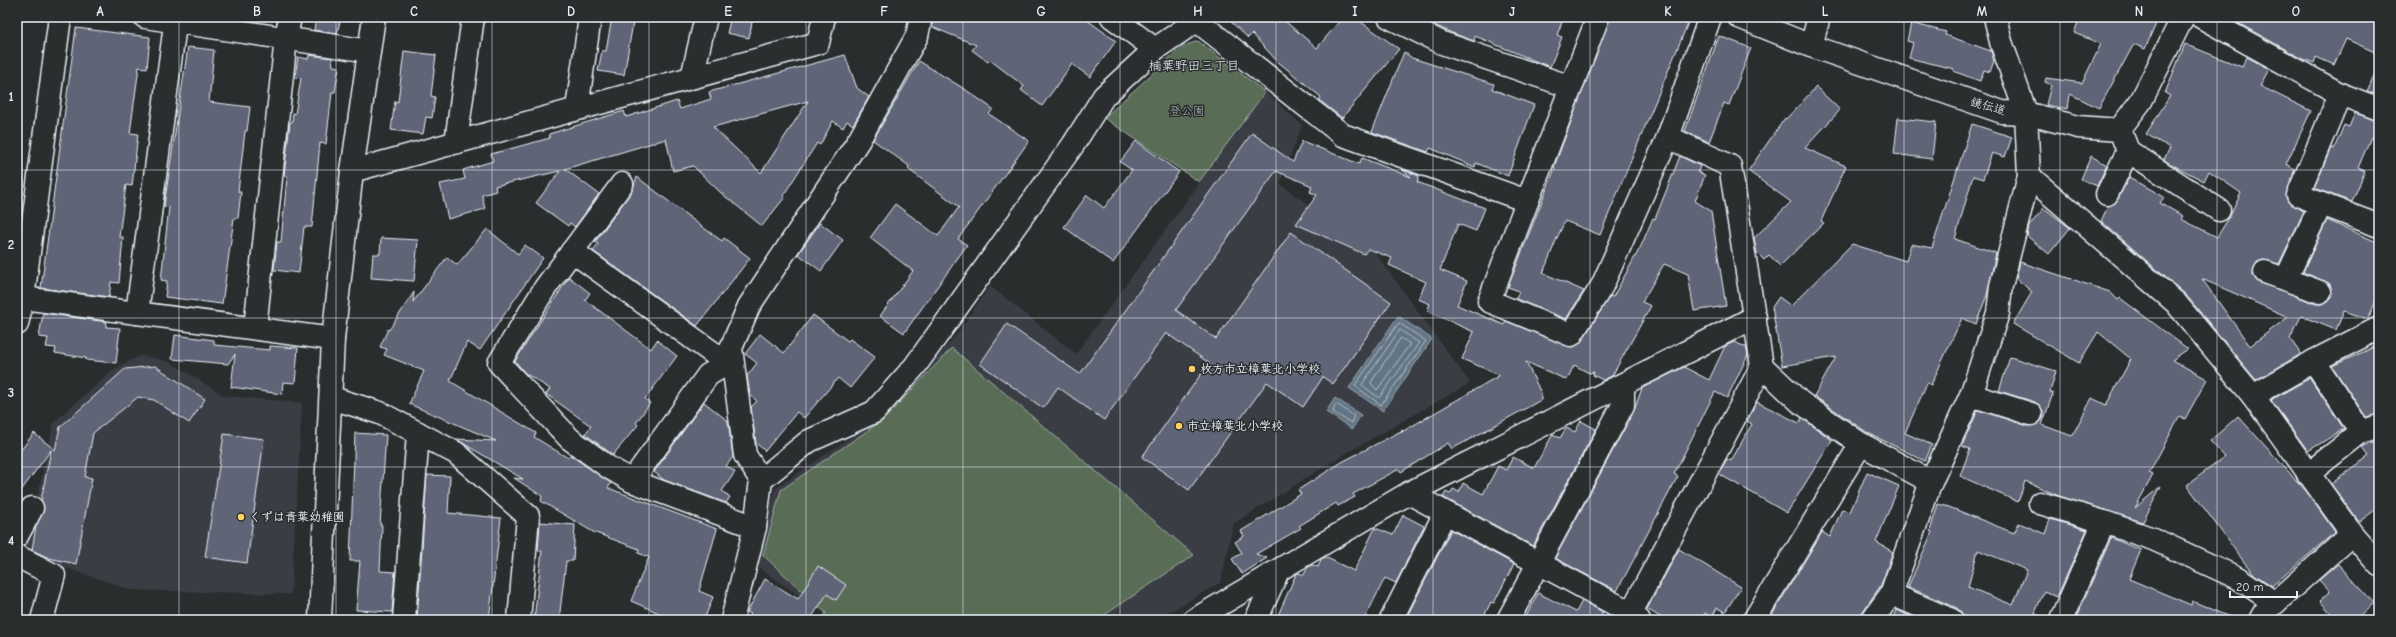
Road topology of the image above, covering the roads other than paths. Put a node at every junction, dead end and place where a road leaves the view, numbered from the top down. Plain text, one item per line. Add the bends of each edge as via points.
1 (60, 17) edge
2 (145, 17) edge
3 (290, 17) edge
4 (374, 17) edge
5 (473, 17) edge
6 (590, 17) edge
7 (706, 17) edge
8 (824, 17) edge
9 (921, 17) edge
10 (1112, 17) edge
11 (1390, 17) edge
12 (1598, 17) edge
13 (1710, 17) edge
14 (1739, 17) edge
15 (1819, 17) edge
16 (1995, 17) edge
17 (2183, 17) edge
18 (2201, 17) edge
19 (176, 19) edge
20 (1200, 19) edge
21 (286, 38) junction
22 (1811, 46) junction
23 (1155, 49) junction
24 (369, 51) junction
25 (692, 77) junction
26 (1571, 87) junction
27 (2340, 94) junction
28 (577, 108) junction
29 (2379, 109) edge
30 (2026, 113) junction
31 (2119, 130) junction
32 (1668, 136) junction
33 (456, 142) junction
34 (2128, 150) junction
35 (352, 171) junction
36 (2029, 176) junction
37 (622, 184) dead end
38 (2107, 194) dead end
39 (1527, 201) junction
40 (2321, 204) junction
41 (2219, 210) dead end
42 (2379, 226) edge
43 (572, 251) junction
44 (2265, 272) dead end
45 (2286, 279) junction
46 (2320, 292) dead end
47 (23, 298) junction
48 (137, 313) junction
49 (1755, 317) junction
50 (17, 324) edge
51 (255, 328) junction
52 (2379, 328) edge
53 (334, 339) junction
54 (732, 361) junction
55 (2314, 361) junction
56 (1762, 366) junction
57 (1623, 386) junction
58 (1971, 395) junction
59 (2253, 396) junction
60 (332, 398) junction
61 (2031, 414) dead end
62 (2370, 429) edge
63 (418, 433) junction
64 (1861, 444) junction
65 (2308, 474) junction
66 (761, 480) junction
67 (632, 481) junction
68 (1931, 482) junction
69 (1409, 493) junction
70 (2040, 503) dead end
71 (32, 508) dead end
72 (1445, 513) junction
73 (2104, 522) junction
74 (755, 527) junction
75 (2352, 534) junction
76 (17, 536) edge
77 (2375, 552) edge
78 (17, 556) edge
79 (1538, 563) junction
80 (1278, 571) junction
81 (1891, 594) junction
82 (2275, 603) junction
83 (1633, 618) edge
84 (42, 620) edge
85 (320, 620) edge
86 (404, 620) edge
87 (519, 620) edge
88 (732, 620) edge
89 (1194, 620) edge
90 (1256, 620) edge
91 (1391, 620) edge
92 (1508, 620) edge
93 (1754, 620) edge
94 (1872, 620) edge
95 (1952, 620) edge
96 (2061, 620) edge
97 (2260, 620) edge

1 - 47 street
2 - 19 street
3 - 21 street
4 - 24 street
5 - 33 street
6 - 28 street
7 - 25 street
8 - 25 street via 818,43
9 - 54 street via 917,36 859,140 749,306 730,348
10 - 23 street
11 - 26 street via 1442,42
12 - 26 street
13 - 32 street
14 - 22 street, 鏡伝道
15 - 22 street
16 - 30 street
17 - 31 street via 2140,101
18 - 27 street
19 - 21 street
19 - 48 street
20 - 23 street
20 - 39 street via 1343,135
21 - 24 street
21 - 51 street
22 - 30 street, 鏡伝道 via 2002,112
23 - 66 street via 1104,96 1073,145 915,366 874,412 809,441
24 - 35 street
25 - 28 street
26 - 39 street
27 - 29 street
27 - 40 street via 2298,194
28 - 33 street
30 - 31 street, 鏡伝道 via 2078,127
30 - 36 street
31 - 34 street
32 - 39 street via 1602,286 1571,335 1489,301
32 - 49 street via 1730,166
33 - 35 street
34 - 38 street
34 - 41 street
35 - 53 street
36 - 58 street via 2001,286 1998,313
36 - 59 street via 2176,303
37 - 43 street
40 - 42 street
40 - 45 street
43 - 54 street via 713,353
43 - 67 street via 545,288 499,363 570,439
44 - 45 street
45 - 46 street
47 - 48 street
47 - 50 street
48 - 51 street
49 - 56 street
49 - 57 street
51 - 53 street
52 - 55 street
53 - 60 street
54 - 66 street via 744,455
54 - 67 street via 708,375
55 - 59 street
55 - 62 street
56 - 64 street via 1800,402
56 - 83 street
57 - 69 street
57 - 79 street via 1623,405
58 - 61 street
58 - 68 street
59 - 65 street
60 - 63 street via 380,413
60 - 85 street
62 - 65 street
63 - 86 street
63 - 87 street via 456,453 528,516
64 - 68 street
64 - 93 street
65 - 75 street
66 - 74 street
67 - 74 street
68 - 81 street
69 - 72 street
69 - 80 street
70 - 73 street
71 - 76 street
72 - 79 street
72 - 91 street
73 - 82 street via 2153,540 2238,578
73 - 96 street
74 - 88 street
75 - 77 street
75 - 82 street
78 - 84 street via 54,575
79 - 83 street
79 - 92 street
80 - 89 street
80 - 90 street
81 - 94 street
81 - 95 street
82 - 97 street

